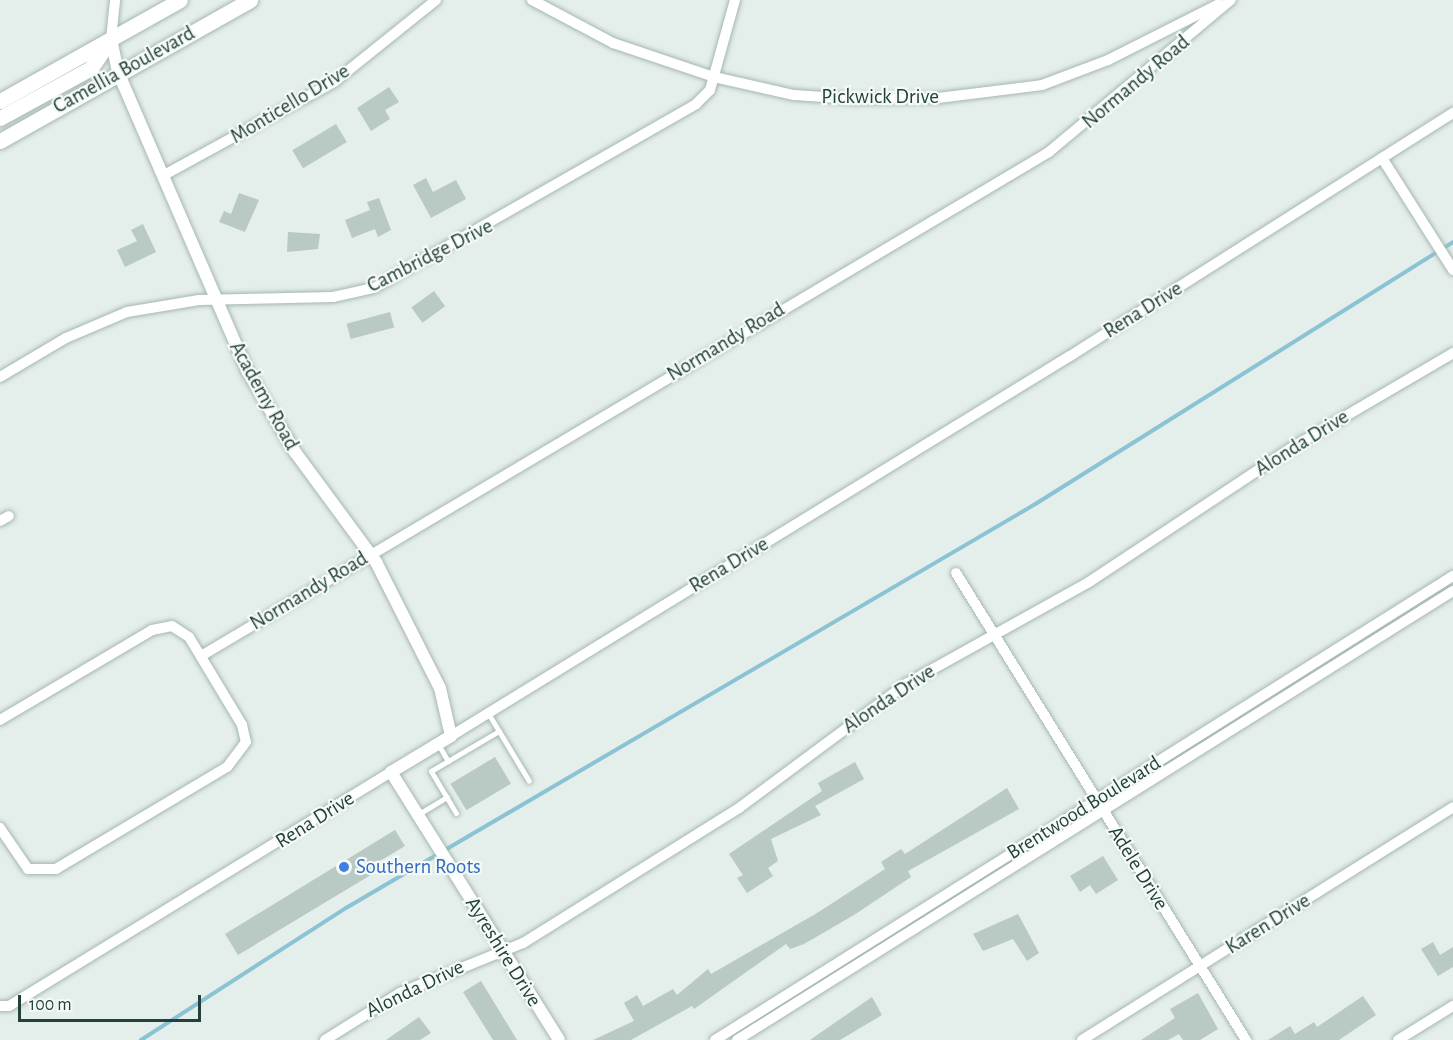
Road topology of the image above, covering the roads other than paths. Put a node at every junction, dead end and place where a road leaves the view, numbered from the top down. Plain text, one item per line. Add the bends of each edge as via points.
1 (115, 0) edge
2 (180, 0) edge
3 (250, 0) edge
4 (436, 0) edge
5 (532, 0) edge
6 (735, 0) edge
7 (1229, 0) edge
8 (111, 39) junction
9 (118, 72) junction
10 (714, 77) junction
11 (0, 101) edge
12 (1453, 113) edge
13 (0, 118) edge
14 (0, 141) edge
15 (1382, 158) junction
16 (166, 174) junction
17 (1453, 270) edge
18 (213, 300) junction
19 (1453, 352) edge
20 (0, 376) edge
21 (371, 554) junction
22 (956, 573) dead end
23 (1453, 576) edge
24 (1453, 591) edge
25 (991, 635) junction
26 (201, 656) junction
27 (488, 712) junction
28 (0, 720) edge
29 (499, 731) junction
30 (451, 736) junction
31 (438, 744) junction
32 (448, 761) junction
33 (391, 772) junction
34 (529, 781) dead end
35 (447, 797) junction
36 (1096, 801) junction
37 (1453, 807) edge
38 (1102, 811) junction
39 (456, 813) dead end
40 (417, 815) junction
41 (0, 828) edge
42 (502, 950) junction
43 (1199, 967) junction
44 (0, 1006) edge
45 (1453, 1006) edge
46 (325, 1040) edge
47 (559, 1040) edge
48 (715, 1040) edge
49 (737, 1040) edge
50 (1082, 1040) edge
51 (1246, 1040) edge
52 (1398, 1040) edge

1 - 8 street
2 - 8 main road, Camellia Boulevard
3 - 9 main road, Camellia Boulevard
4 - 16 street, Monticello Drive via 334,82
5 - 10 street, Pickwick Drive via 612,43
6 - 10 street, Cambridge Drive
7 - 10 street, Pickwick Drive via 1108,60 1019,90 854,99 794,95
7 - 21 street, Normandy Road via 1049,152
8 - 9 street, Academy Road
8 - 11 main road, Camellia Boulevard
8 - 13 main road via 91,68
9 - 14 main road, Camellia Boulevard
9 - 16 street, Academy Road
10 - 18 street, Cambridge Drive via 696,104 374,288 333,297
12 - 15 street, Rena Drive
15 - 17 street
15 - 27 street, Rena Drive via 1070,356
16 - 18 street, Academy Road
18 - 20 street, Cambridge Drive via 165,303 109,318
18 - 21 street, Academy Road via 295,452
19 - 25 street, Alonda Drive via 1293,447 1089,582
21 - 26 street, Normandy Road
21 - 30 street, Academy Road via 436,678
22 - 25 street, Adele Drive
23 - 36 street, Brentwood Boulevard
24 - 38 street, Brentwood Boulevard
25 - 36 street, Adele Drive
25 - 42 street, Alonda Drive via 880,702 739,808 524,943
26 - 28 street via 183,630 152,630
26 - 41 street via 245,734 234,762 46,873 24,866
27 - 29 lane
27 - 30 street, Rena Drive
29 - 32 lane
29 - 34 lane
30 - 31 street, Rena Drive
31 - 32 lane
31 - 33 street, Rena Drive
32 - 35 lane via 431,771
33 - 40 street, Ayreshire Drive
33 - 44 street, Rena Drive via 19,1000
35 - 39 lane
35 - 40 lane
36 - 38 street, Adele Drive
36 - 48 street, Brentwood Boulevard
37 - 43 street, Karen Drive
38 - 43 street, Adele Drive
38 - 49 street, Brentwood Boulevard
40 - 42 street, Ayreshire Drive
42 - 46 street, Alonda Drive via 400,993
42 - 47 street, Ayreshire Drive
43 - 50 street, Karen Drive
43 - 51 street, Adele Drive
45 - 52 street

